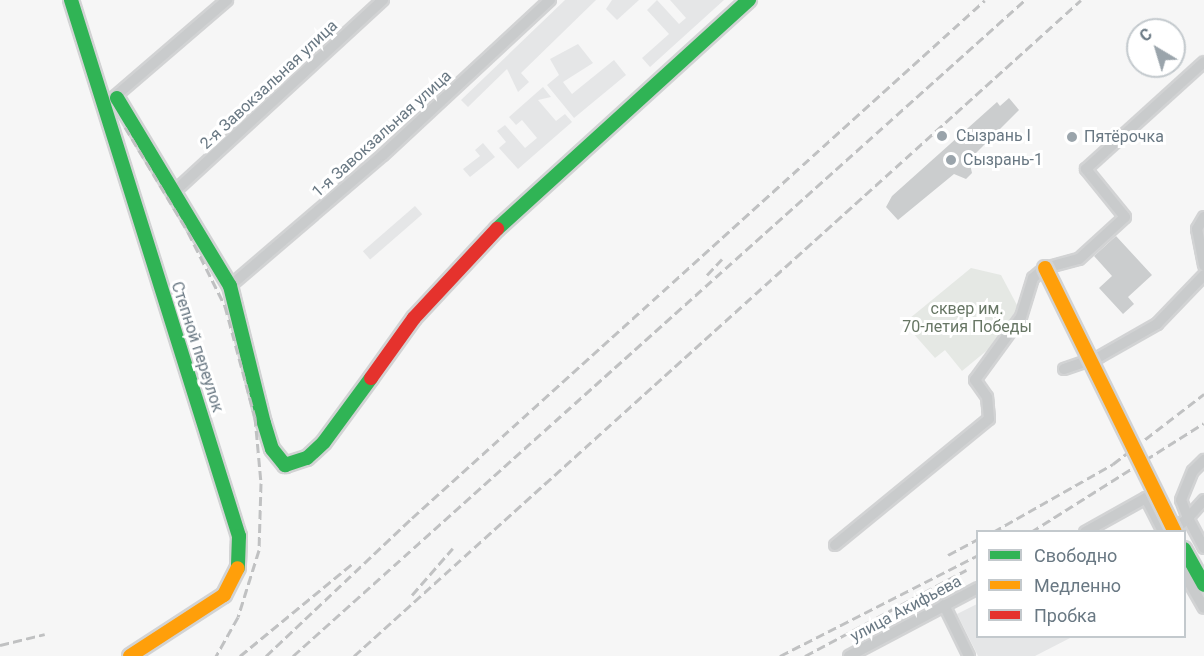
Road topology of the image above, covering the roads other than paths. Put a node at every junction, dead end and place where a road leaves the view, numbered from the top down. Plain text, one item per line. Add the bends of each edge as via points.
1 (71, 0) edge
2 (85, 0) edge
3 (227, 0) edge
4 (383, 0) edge
5 (550, 0) edge
6 (749, 0) edge
7 (79, 26) junction
8 (1204, 62) edge
9 (117, 98) junction
10 (102, 102) junction
11 (174, 192) junction
12 (1204, 217) edge
13 (1204, 265) edge
14 (1050, 267) junction
15 (1204, 275) edge
16 (230, 286) junction
17 (1064, 369) dead end
18 (1204, 460) edge
19 (1204, 500) edge
20 (1188, 518) junction
21 (1087, 530) edge
22 (1162, 530) edge
23 (1173, 530) edge
24 (1174, 530) edge
25 (835, 545) dead end
26 (1204, 548) edge
27 (1186, 551) edge
28 (1186, 575) edge
29 (1204, 585) edge
30 (976, 589) edge
31 (944, 605) junction
32 (1204, 608) edge
33 (130, 656) edge
34 (849, 656) edge
35 (969, 656) edge

1 - 7 street, Степной переулок
2 - 7 street
3 - 9 street
4 - 11 street, 2-я Завокзальная улица
5 - 16 street, 1-я Завокзальная улица via 383,155
6 - 16 street via 469,254 414,318 324,442 302,461 280,463 272,449
7 - 10 street, Степной переулок
8 - 14 street via 1086,169 1125,217 1079,259
9 - 10 street
9 - 11 street
10 - 33 street, Степной переулок via 239,536 240,564 224,595
11 - 16 street
12 - 13 street via 1197,229
14 - 23 street, bridge
14 - 25 street via 1033,278 1021,317 975,380 987,397 989,419
15 - 17 street via 1157,324 1099,357
18 - 20 street via 1193,471 1181,500
19 - 20 street
20 - 24 street
20 - 26 street
21 - 22 street via 1146,498
27 - 29 street
28 - 32 street
30 - 31 street, улица Акифьева
31 - 34 street, улица Акифьева
31 - 35 street

